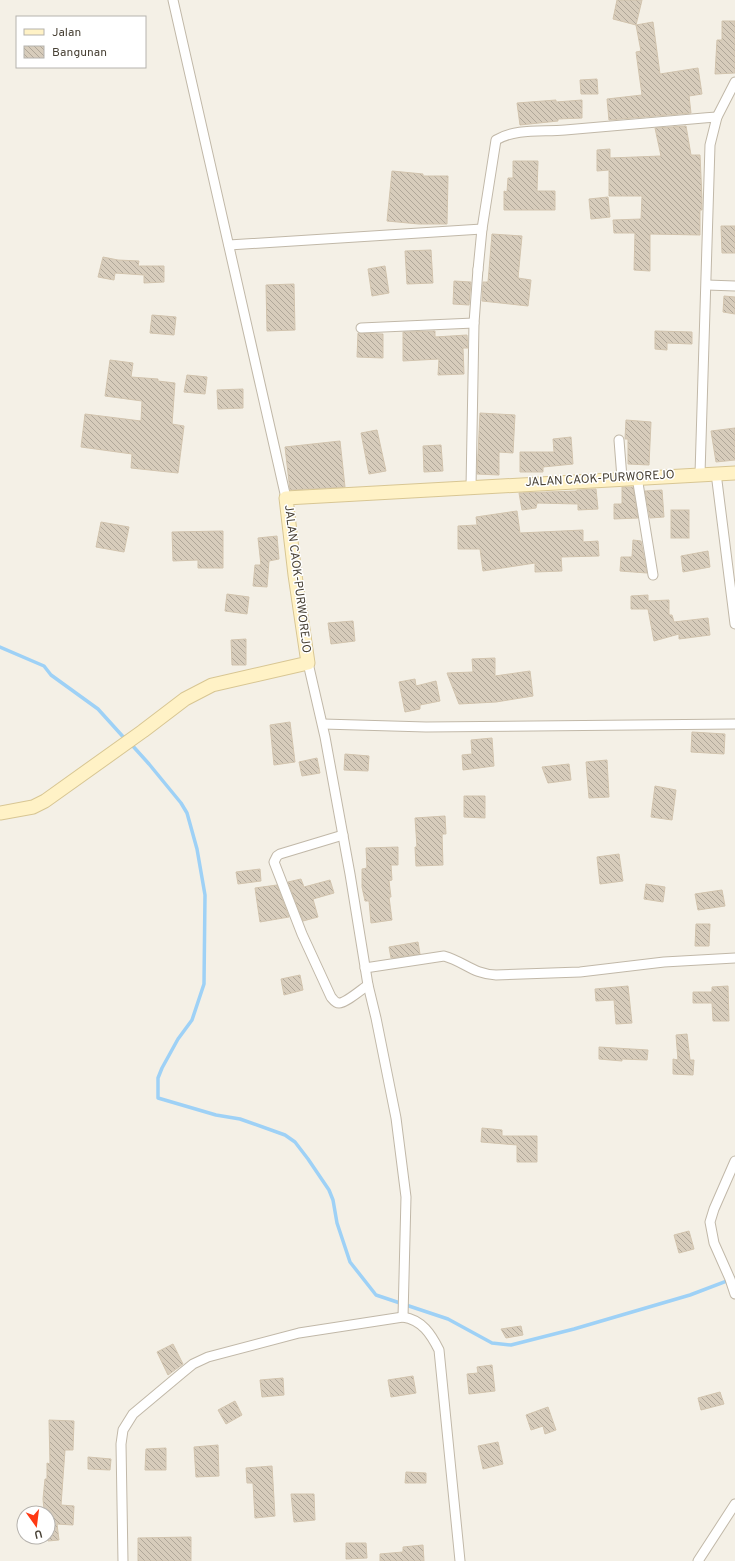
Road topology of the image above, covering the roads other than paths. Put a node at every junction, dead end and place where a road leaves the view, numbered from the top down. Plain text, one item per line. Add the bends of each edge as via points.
1 (172, 0) edge
2 (735, 82) edge
3 (717, 117) junction
4 (482, 229) junction
5 (229, 245) junction
6 (707, 285) junction
7 (735, 286) edge
8 (474, 323) junction
9 (361, 328) dead end
10 (619, 440) dead end
11 (716, 473) junction
12 (735, 473) edge
13 (700, 474) junction
14 (637, 477) junction
15 (622, 478) junction
16 (471, 487) junction
17 (286, 498) junction
18 (653, 575) dead end
19 (735, 624) edge
20 (308, 663) junction
21 (323, 724) junction
22 (735, 724) edge
23 (0, 813) edge
24 (343, 835) junction
25 (735, 958) edge
26 (365, 968) junction
27 (368, 985) junction
28 (735, 1161) edge
29 (735, 1294) edge
30 (403, 1312) junction
31 (735, 1504) edge
32 (123, 1561) edge
33 (460, 1561) edge
34 (698, 1561) edge

1 - 5 street
2 - 3 street
3 - 4 street via 513,132 504,135 496,140
3 - 6 street via 710,152
4 - 5 street
4 - 8 street
5 - 17 street
6 - 7 street
6 - 13 street
8 - 9 street
8 - 16 street
10 - 15 street
11 - 12 street, JALAN CAOK-PURWOREJO
11 - 13 street, JALAN CAOK-PURWOREJO
11 - 19 street
13 - 14 street, JALAN CAOK-PURWOREJO
14 - 15 street, JALAN CAOK-PURWOREJO
14 - 18 street
15 - 16 street, JALAN CAOK-PURWOREJO
16 - 17 street, JALAN CAOK-PURWOREJO
17 - 20 street, JALAN CAOK-PURWOREJO
20 - 21 street
20 - 23 street, JALAN CAOK-PURWOREJO via 212,685 185,699 45,801 33,807
21 - 22 street
21 - 24 street
24 - 26 street
24 - 27 street via 280,854 274,862 302,934 331,997 336,1002 344,1002
25 - 26 street via 664,962 580,972 485,974 444,956
26 - 27 street
27 - 30 street via 396,1118 406,1197
28 - 29 street via 710,1222 714,1243
30 - 32 street via 299,1333 208,1357 193,1364 147,1400 133,1414 123,1430
30 - 33 street via 428,1330 439,1350
31 - 34 street

